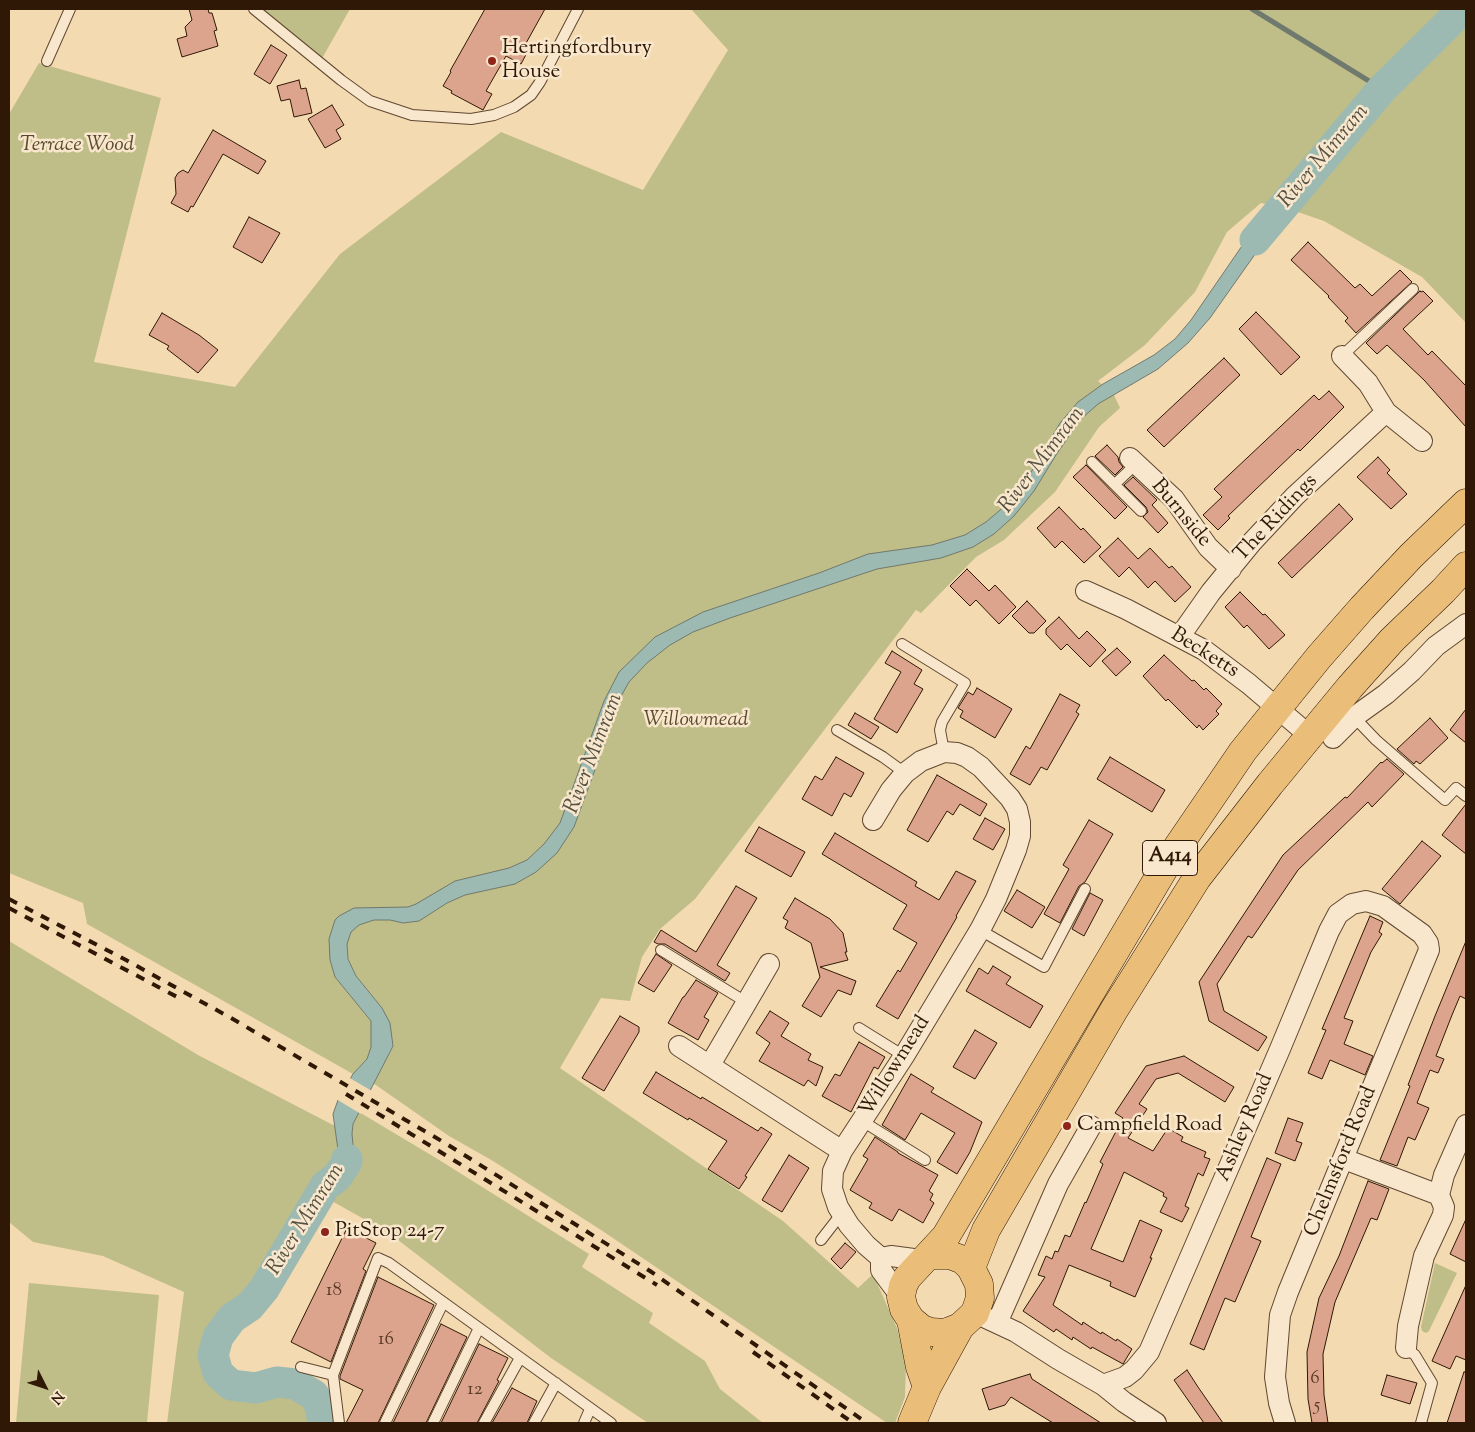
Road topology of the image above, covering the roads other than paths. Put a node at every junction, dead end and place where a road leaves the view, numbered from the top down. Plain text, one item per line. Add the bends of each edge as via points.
1 (70, 9) edge
2 (254, 9) edge
3 (578, 9) edge
4 (48, 61) dead end
5 (1413, 289) dead end
6 (1342, 356) joint
7 (1386, 412) junction
8 (1422, 441) dead end
9 (1133, 461) joint
10 (1092, 462) dead end
11 (1115, 484) junction
12 (1141, 511) dead end
13 (1463, 513) edge
14 (1466, 566) edge
15 (1231, 569) junction
16 (1086, 591) dead end
17 (1466, 624) edge
18 (1180, 636) junction
19 (902, 644) dead end
20 (1276, 708) junction
21 (1354, 716) junction
22 (837, 730) dead end
23 (1322, 737) junction
24 (944, 752) junction
25 (905, 773) junction
26 (1466, 796) edge
27 (874, 820) dead end
28 (1085, 889) dead end
29 (1400, 917) joint
30 (980, 930) junction
31 (661, 950) dead end
32 (769, 964) dead end
33 (746, 1002) junction
34 (859, 1028) dead end
35 (679, 1046) dead end
36 (904, 1056) junction
37 (710, 1065) junction
38 (862, 1121) junction
39 (1466, 1125) edge
40 (1091, 1126) dead end
41 (842, 1151) junction
42 (1344, 1159) junction
43 (925, 1160) dead end
44 (1439, 1195) junction
45 (842, 1213) junction
46 (821, 1240) dead end
47 (881, 1258) junction
48 (925, 1258) junction
49 (971, 1268) junction
50 (443, 1302) junction
51 (906, 1309) junction
52 (977, 1321) junction
53 (479, 1328) junction
54 (1406, 1348) joint
55 (520, 1358) junction
56 (301, 1367) dead end
57 (333, 1375) junction
58 (556, 1384) junction
59 (1103, 1385) junction
60 (927, 1387) junction
61 (590, 1409) junction
62 (339, 1423) edge
63 (385, 1423) edge
64 (434, 1423) edge
65 (484, 1423) edge
66 (534, 1423) edge
67 (584, 1423) edge
68 (611, 1423) edge
69 (912, 1423) edge
70 (1156, 1423) edge
71 (1285, 1423) edge
72 (1421, 1423) edge

1 - 4 lane
2 - 3 lane via 370,101 412,115 472,119 514,107 531,95
5 - 6 lane
6 - 7 street via 1368,383
7 - 8 street
7 - 15 street, The Ridings via 1295,496
9 - 11 lane
9 - 15 street, Burnside via 1174,499 1200,538
10 - 11 lane
11 - 12 lane
13 - 20 highway, A414 via 1410,556
14 - 23 highway, A414 via 1350,687
15 - 18 street, The Ridings
16 - 18 street, Becketts
17 - 21 street via 1436,646 1386,694
18 - 20 street, Becketts via 1225,664
19 - 24 lane via 965,683 942,722 940,730
20 - 23 street, Becketts
20 - 48 highway, A414 via 1172,855 954,1223
21 - 23 street
21 - 26 lane via 1376,740 1445,800 1456,788
22 - 25 lane
23 - 49 highway, A414 via 1270,784 1197,878 986,1230
24 - 25 street via 921,761
24 - 30 street, Willowmead via 967,757 981,767 1010,798 1020,822 1016,850
25 - 27 street
28 - 30 lane via 1044,967
29 - 42 street, Chelmsford Road via 1422,934 1429,950
29 - 59 street, Ashley Road via 1383,906 1366,901 1352,904 1338,914 1154,1343 1134,1370
30 - 36 street, Willowmead
31 - 33 lane
32 - 33 street
33 - 37 street
34 - 36 lane
35 - 37 street
36 - 38 street, Willowmead
37 - 41 street
38 - 41 street, Willowmead
38 - 43 lane
39 - 44 street via 1444,1175
40 - 52 street
41 - 45 street, Willowmead via 833,1171 832,1188
42 - 44 street
42 - 71 street, Chelmsford Road via 1280,1315 1275,1377
44 - 54 street via 1444,1207 1443,1215 1424,1256
45 - 46 lane
45 - 47 street, Willowmead via 866,1245
47 - 48 street
47 - 51 street, Willowmead via 881,1270
48 - 49 highway via 950,1254
48 - 51 highway via 906,1278 903,1286
49 - 52 highway via 979,1284
50 - 53 lane
50 - 57 lane via 378,1258
50 - 63 lane
51 - 52 highway via 922,1328 931,1332 945,1332
51 - 60 highway
52 - 59 street via 1016,1332
52 - 60 highway
53 - 55 lane
53 - 64 lane
54 - 72 lane via 1415,1355 1432,1383
55 - 58 lane
55 - 65 lane
56 - 57 lane
57 - 62 lane
58 - 61 lane
58 - 66 lane
59 - 70 street
60 - 69 highway
61 - 67 lane
61 - 68 lane

